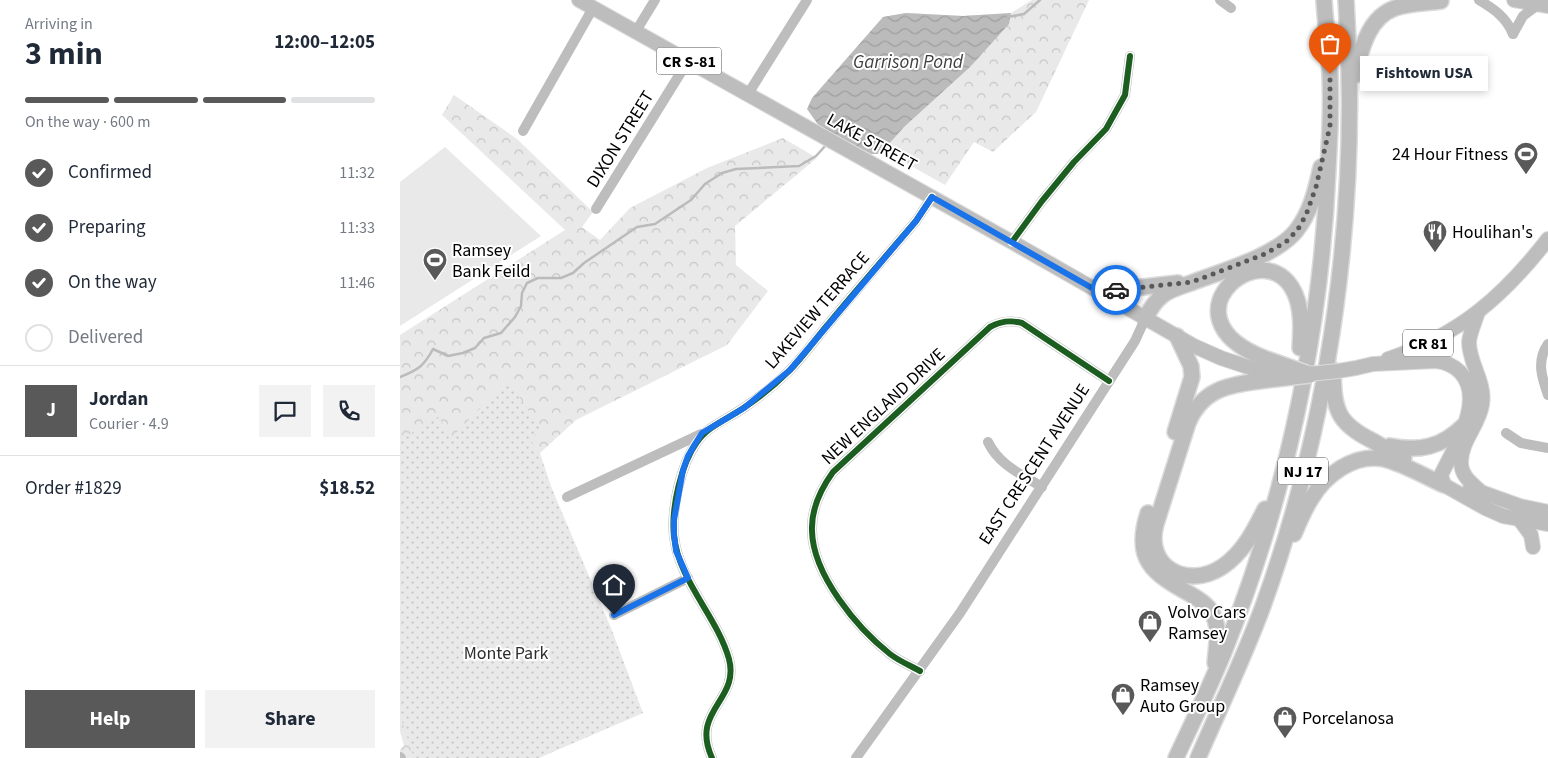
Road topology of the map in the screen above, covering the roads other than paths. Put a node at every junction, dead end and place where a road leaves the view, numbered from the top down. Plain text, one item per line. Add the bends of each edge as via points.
1 (579, 0) edge
2 (655, 0) edge
3 (807, 0) edge
4 (1220, 0) edge
5 (1324, 0) edge
6 (1346, 0) edge
7 (1444, 0) edge
8 (1479, 0) edge
9 (1514, 0) edge
10 (1543, 5) edge
11 (593, 8) junction
12 (1231, 8) dead end
13 (636, 31) junction
14 (1130, 56) dead end
15 (688, 61) junction
16 (1349, 92) junction
17 (748, 94) junction
18 (1330, 126) junction
19 (523, 131) dead end
20 (932, 197) junction
21 (596, 209) dead end
22 (1548, 239) edge
23 (1012, 242) junction
24 (1192, 282) junction
25 (1099, 292) junction
26 (1478, 312) junction
27 (1146, 319) junction
28 (1332, 328) junction
29 (1177, 336) junction
30 (1548, 344) edge
31 (1373, 364) junction
32 (1262, 370) junction
33 (1310, 375) junction
34 (1109, 381) junction
35 (1548, 396) edge
36 (1296, 412) junction
37 (1463, 426) junction
38 (702, 433) junction
39 (1506, 433) dead end
40 (988, 442) dead end
41 (1374, 442) junction
42 (1548, 448) edge
43 (1283, 472) junction
44 (1442, 480) junction
45 (1042, 487) junction
46 (1479, 490) junction
47 (567, 498) dead end
48 (1548, 512) edge
49 (1520, 520) junction
50 (1548, 524) edge
51 (1533, 547) dead end
52 (688, 578) junction
53 (1263, 606) junction
54 (614, 615) dead end
55 (920, 671) junction
56 (1214, 675) junction
57 (712, 758) edge
58 (856, 758) edge
59 (1176, 758) edge
60 (1198, 758) edge

1 - 11 main road, LAKE STREET / CR S-81
2 - 13 street
3 - 17 street
4 - 12 street
5 - 18 highway, NJ 17 via 1330,59
6 - 16 highway, NJ 17
7 - 16 highway via 1395,8 1379,18 1367,35
8 - 10 street via 1499,13 1513,34 1523,16
9 - 10 main road
11 - 13 main road, LAKE STREET / CR S-81
11 - 19 street
13 - 15 main road, LAKE STREET / CR S-81
14 - 23 street via 1125,94 1106,129 1074,162
15 - 17 main road, LAKE STREET / CR S-81
15 - 21 street, DIXON STREET
16 - 28 highway, NJ 17 via 1347,192
17 - 20 main road, LAKE STREET / CR S-81
18 - 24 highway via 1314,196 1292,236 1265,254
18 - 36 highway, NJ 17 via 1320,274
20 - 23 main road, LAKE STREET / CR S-81
20 - 38 street, LAKEVIEW TERRACE via 916,221 790,370 744,408
22 - 26 main road, CR 81 via 1510,284
23 - 25 main road, LAKE STREET / CR S-81
24 - 25 highway
24 - 27 highway via 1163,295
25 - 27 main road, LAKE STREET / CR S-81
26 - 31 main road, CR 81 via 1424,344
26 - 46 main road via 1469,342 1481,383 1483,403 1460,461 1464,475
27 - 29 main road
27 - 34 street, EAST CRESCENT AVENUE via 1136,341
28 - 41 highway via 1337,408 1349,427
28 - 53 highway, NJ 17 via 1312,434
29 - 32 main road via 1215,356
29 - 56 highway via 1191,366 1192,377 1145,524 1143,545 1148,561 1158,573 1201,601 1214,616 1217,631
30 - 35 street via 1540,365
31 - 33 main road, CR 81, bridge
31 - 37 main road via 1436,361 1454,367 1462,374 1470,392
32 - 33 highway, bridge
32 - 33 highway, bridge
32 - 36 highway via 1248,351 1232,341 1224,331 1219,316 1221,297 1228,285 1249,272 1265,271 1290,285 1300,311
32 - 43 highway via 1218,389 1205,398 1191,417 1154,531 1156,551 1163,564 1181,575 1196,577 1214,572 1230,561 1254,532
34 - 45 street, EAST CRESCENT AVENUE
34 - 55 street, NEW ENGLAND DRIVE via 1022,324 1014,321 997,323 840,465 824,484 814,507 812,532 823,570 836,595 859,623 889,652
36 - 43 highway, NJ 17
37 - 41 highway via 1444,442 1423,449
37 - 44 main road
38 - 47 street
38 - 52 street, LAKEVIEW TERRACE via 683,470 674,520 676,551
39 - 42 street via 1521,442
40 - 45 street via 1003,463
41 - 44 highway
43 - 56 highway, NJ 17 via 1257,560
44 - 46 main road
44 - 49 main road via 1494,512
44 - 53 highway via 1378,458 1360,460 1339,469 1310,500
45 - 55 street, EAST CRESCENT AVENUE
46 - 48 main road via 1520,506
49 - 50 main road
49 - 51 main road via 1531,535
52 - 54 street
52 - 57 street, LAKEVIEW TERRACE via 725,648 729,662 729,685 707,723 707,744
53 - 60 highway, NJ 17
55 - 58 street, EAST CRESCENT AVENUE
56 - 59 highway, NJ 17

